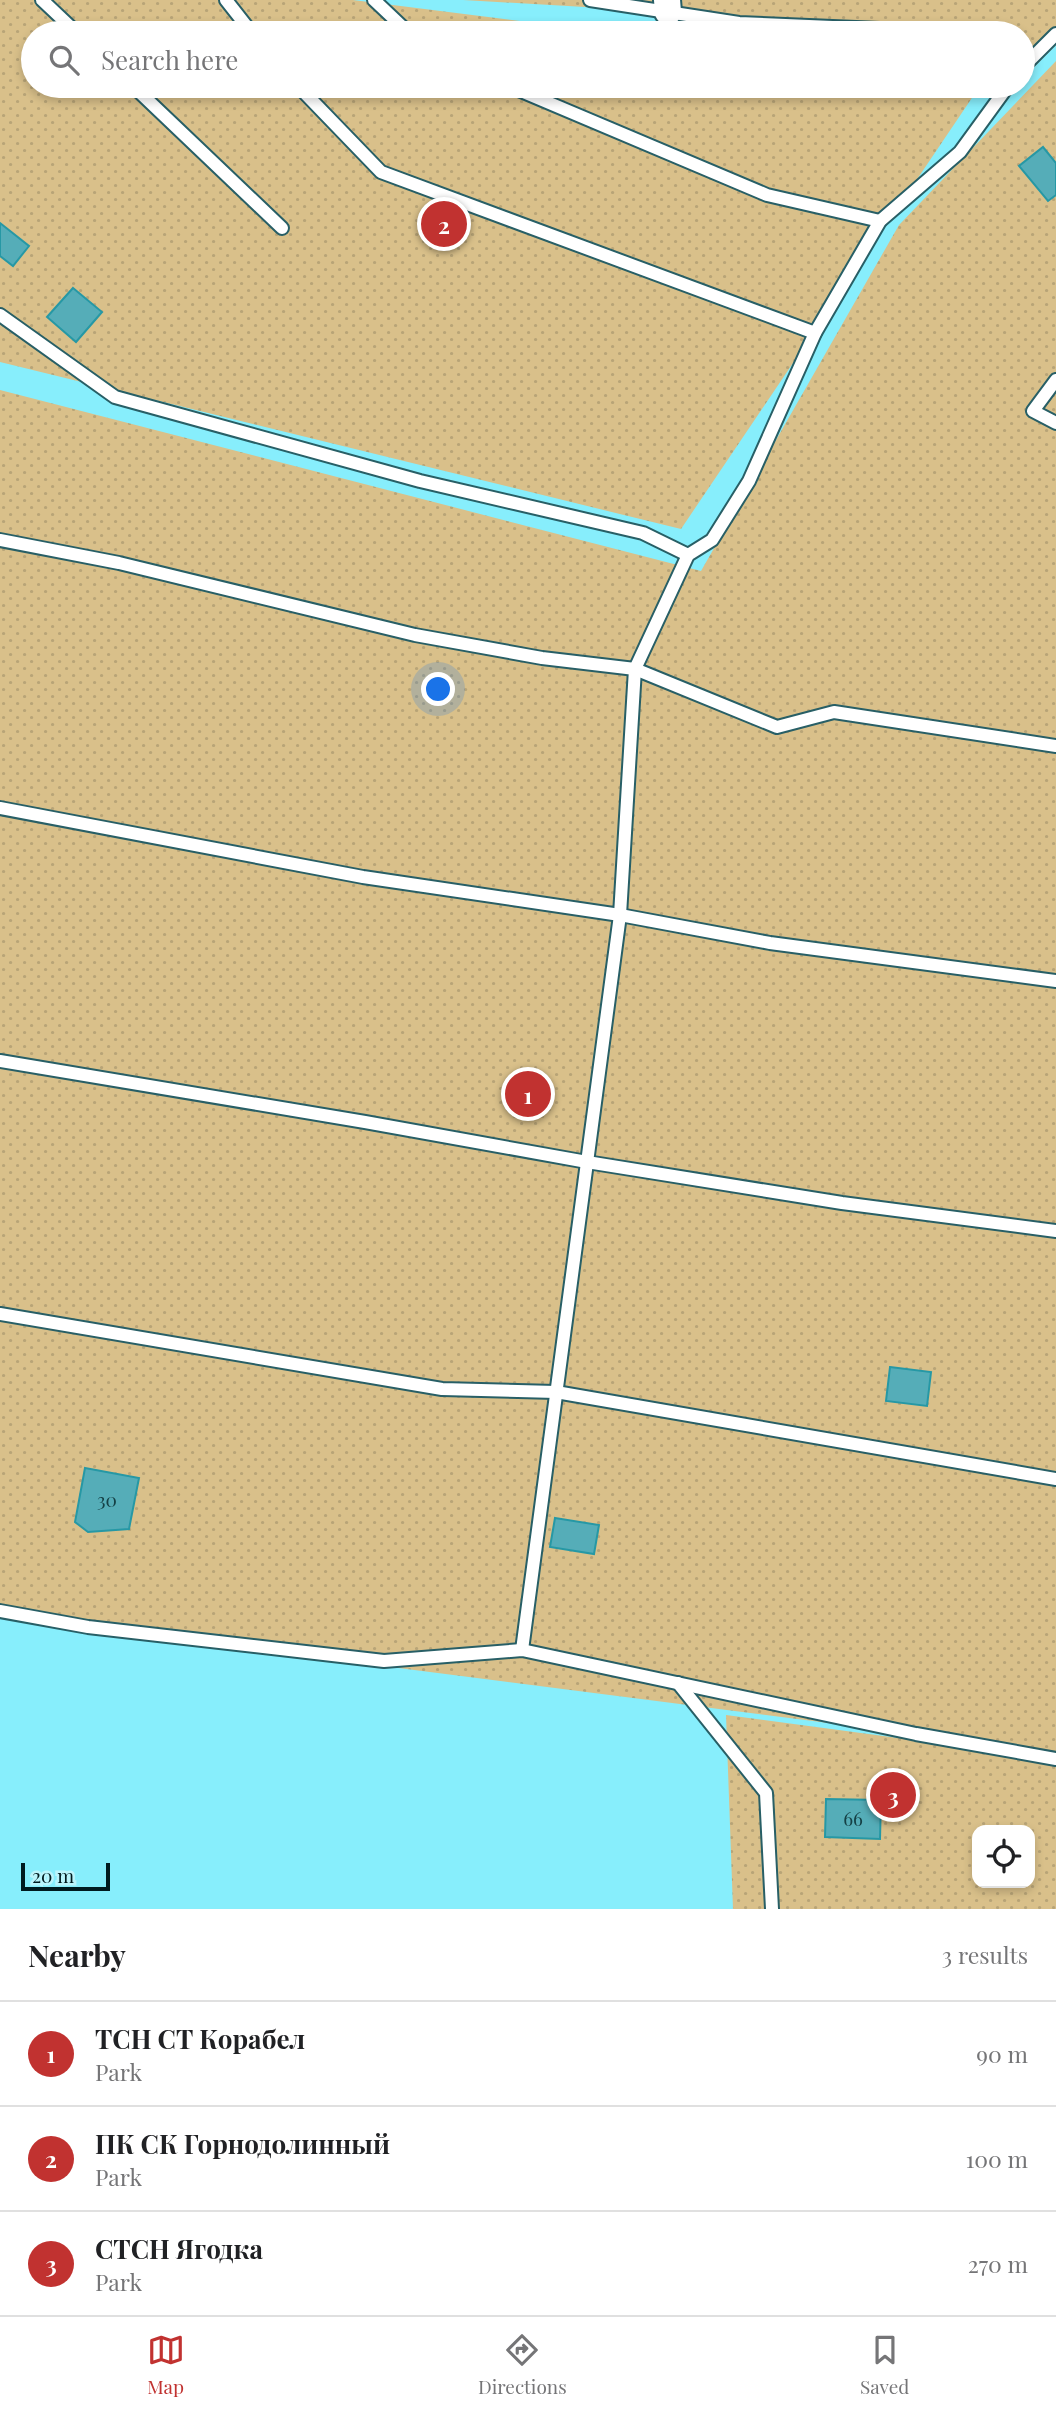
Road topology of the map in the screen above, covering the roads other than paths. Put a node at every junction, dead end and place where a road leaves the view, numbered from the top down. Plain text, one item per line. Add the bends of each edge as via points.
1 (42, 0) edge
2 (226, 0) edge
3 (373, 0) edge
4 (590, 0) edge
5 (667, 6) edge
6 (64, 21) edge
7 (243, 21) edge
8 (396, 21) edge
9 (731, 21) edge
10 (1056, 34) edge
11 (1035, 56) edge
12 (146, 98) edge
13 (310, 98) edge
14 (537, 98) edge
15 (999, 98) edge
16 (880, 221) junction
17 (282, 228) dead end
18 (0, 314) edge
19 (816, 333) junction
20 (1056, 380) edge
21 (1056, 424) edge
22 (0, 540) edge
23 (688, 555) junction
24 (635, 669) junction
25 (1056, 746) edge
26 (0, 808) edge
27 (620, 915) junction
28 (1056, 981) edge
29 (0, 1061) edge
30 (587, 1163) junction
31 (1056, 1231) edge
32 (0, 1314) edge
33 (556, 1392) junction
34 (1056, 1479) edge
35 (0, 1611) edge
36 (522, 1650) junction
37 (678, 1683) junction
38 (1056, 1759) edge
39 (772, 1909) edge

1 - 6 lane
2 - 7 lane
3 - 8 lane
4 - 5 lane
5 - 9 lane
10 - 11 lane
12 - 17 lane
13 - 19 lane via 381,172
14 - 16 lane via 767,195
15 - 16 lane via 960,152
16 - 19 lane
18 - 23 lane via 116,397 420,481 643,533
19 - 23 lane via 750,481 712,540
20 - 21 lane via 1032,411
22 - 24 lane via 119,563 415,635
23 - 24 lane
24 - 25 lane via 777,727 834,712
24 - 27 lane
26 - 27 lane via 363,877
27 - 28 lane via 770,943
27 - 30 lane
29 - 30 lane
30 - 31 lane
30 - 33 lane
32 - 33 lane via 442,1389
33 - 34 lane
33 - 36 lane
35 - 36 lane via 88,1627 384,1661
36 - 37 lane
37 - 38 lane
37 - 39 lane via 765,1793

